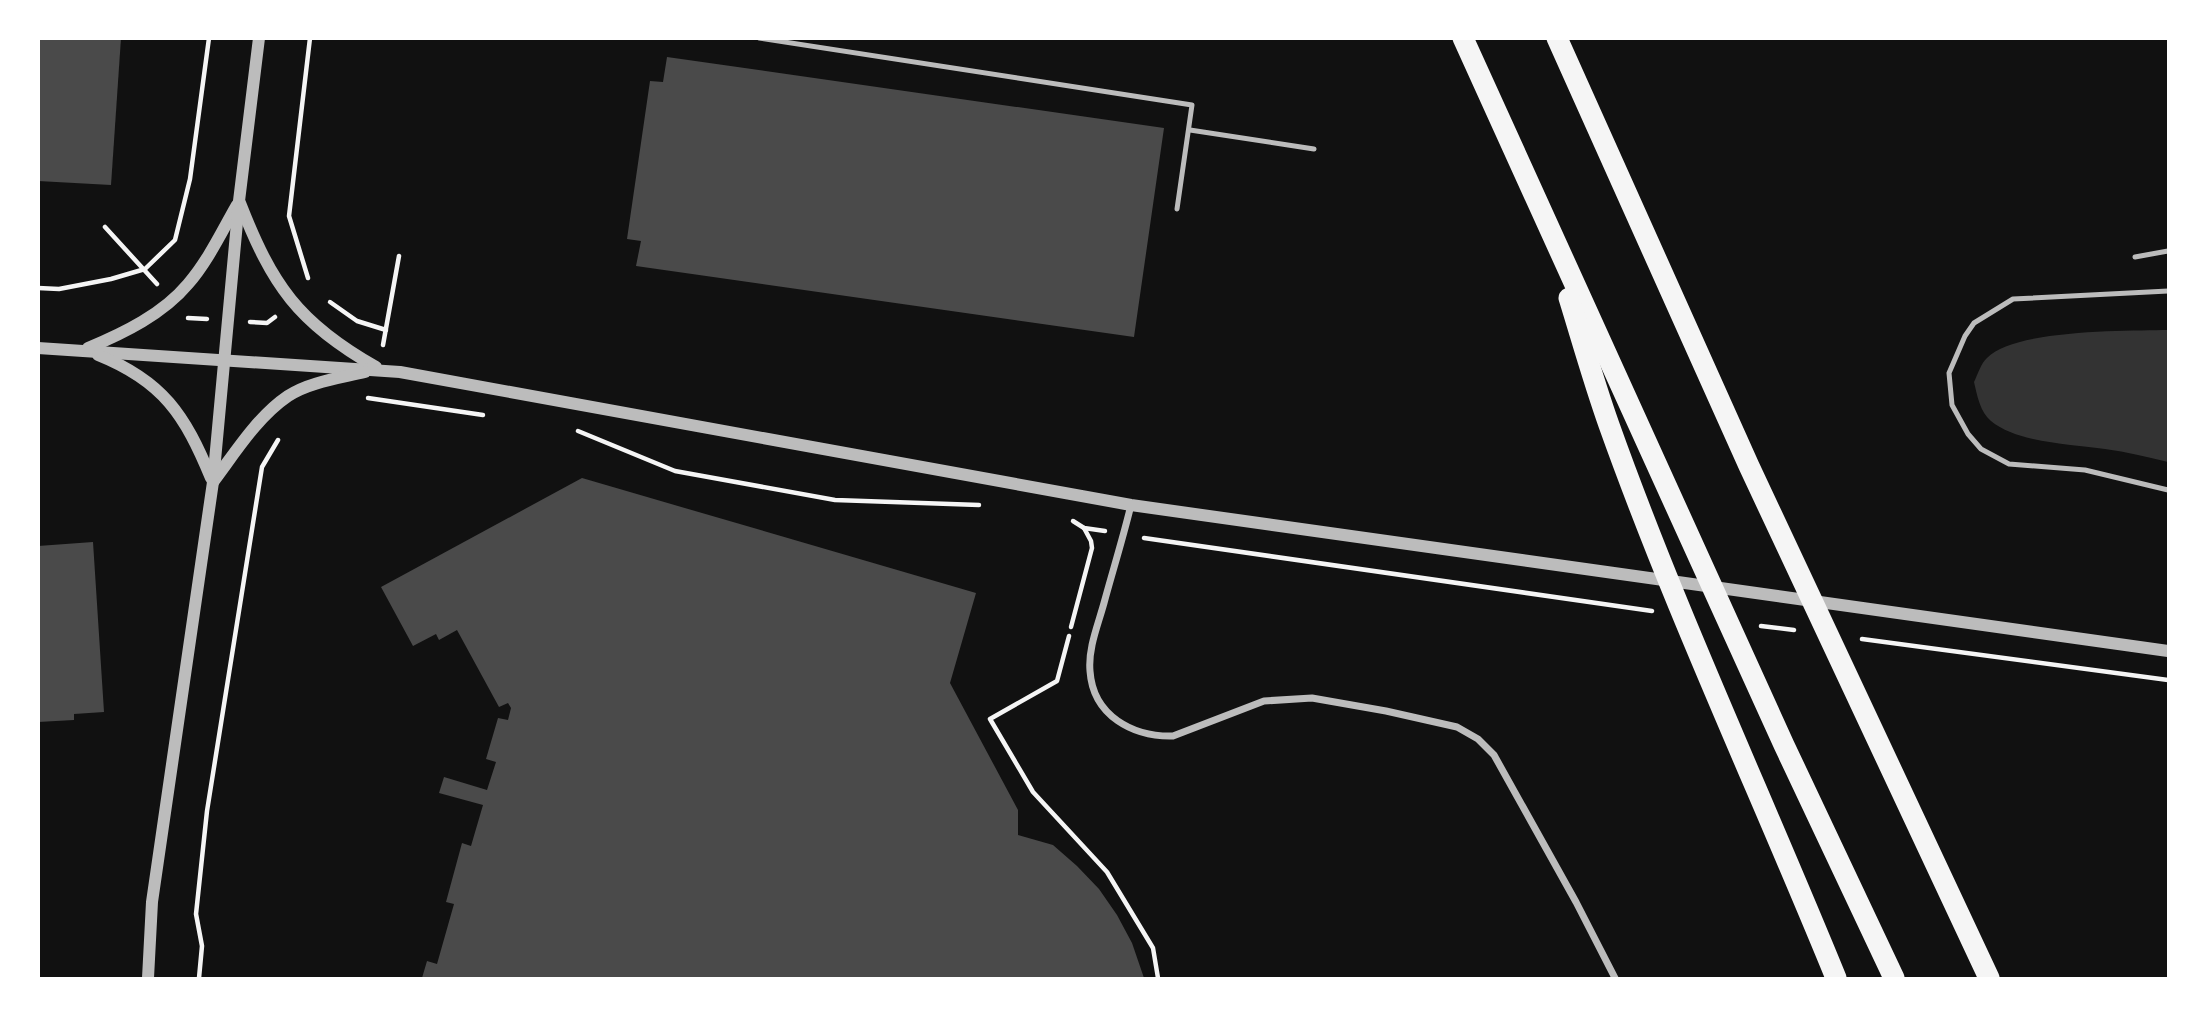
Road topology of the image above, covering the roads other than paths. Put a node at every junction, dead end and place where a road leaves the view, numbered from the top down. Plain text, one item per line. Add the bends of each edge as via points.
1 (259, 38) edge
2 (759, 38) edge
3 (1463, 38) edge
4 (1557, 38) edge
5 (1190, 131) junction
6 (1314, 149) dead end
7 (239, 201) junction
8 (1177, 209) dead end
9 (1541, 210) junction
10 (2168, 251) edge
11 (2135, 257) dead end
12 (2168, 291) edge
13 (38, 348) edge
14 (85, 350) junction
15 (224, 359) junction
16 (379, 369) junction
17 (213, 482) junction
18 (2168, 490) edge
19 (1131, 505) junction
20 (2168, 651) edge
21 (148, 978) edge
22 (1615, 978) edge
23 (1836, 978) edge
24 (1894, 978) edge
25 (1989, 978) edge

1 - 7 street
2 - 5 lane via 1192,105
3 - 9 highway
4 - 25 highway via 1754,479
5 - 6 lane
5 - 8 lane
7 - 14 street via 198,270 171,301
7 - 15 street
7 - 16 street via 263,258 292,303 332,341
9 - 23 highway via 1609,424 1697,650
9 - 24 highway
10 - 11 lane
12 - 18 lane via 2013,299 1974,323 1949,373 1951,405 1968,434 1981,449 2009,464 2085,470
13 - 14 street
14 - 15 street
14 - 17 street via 132,369 160,392 180,417
15 - 16 street
15 - 17 street
16 - 17 street via 289,395 254,429
16 - 19 street
17 - 21 street via 152,902
19 - 20 street
19 - 22 street via 1090,659 1092,687 1117,722 1144,734 1173,736 1264,701 1312,698 1438,721 1470,733 1494,755

